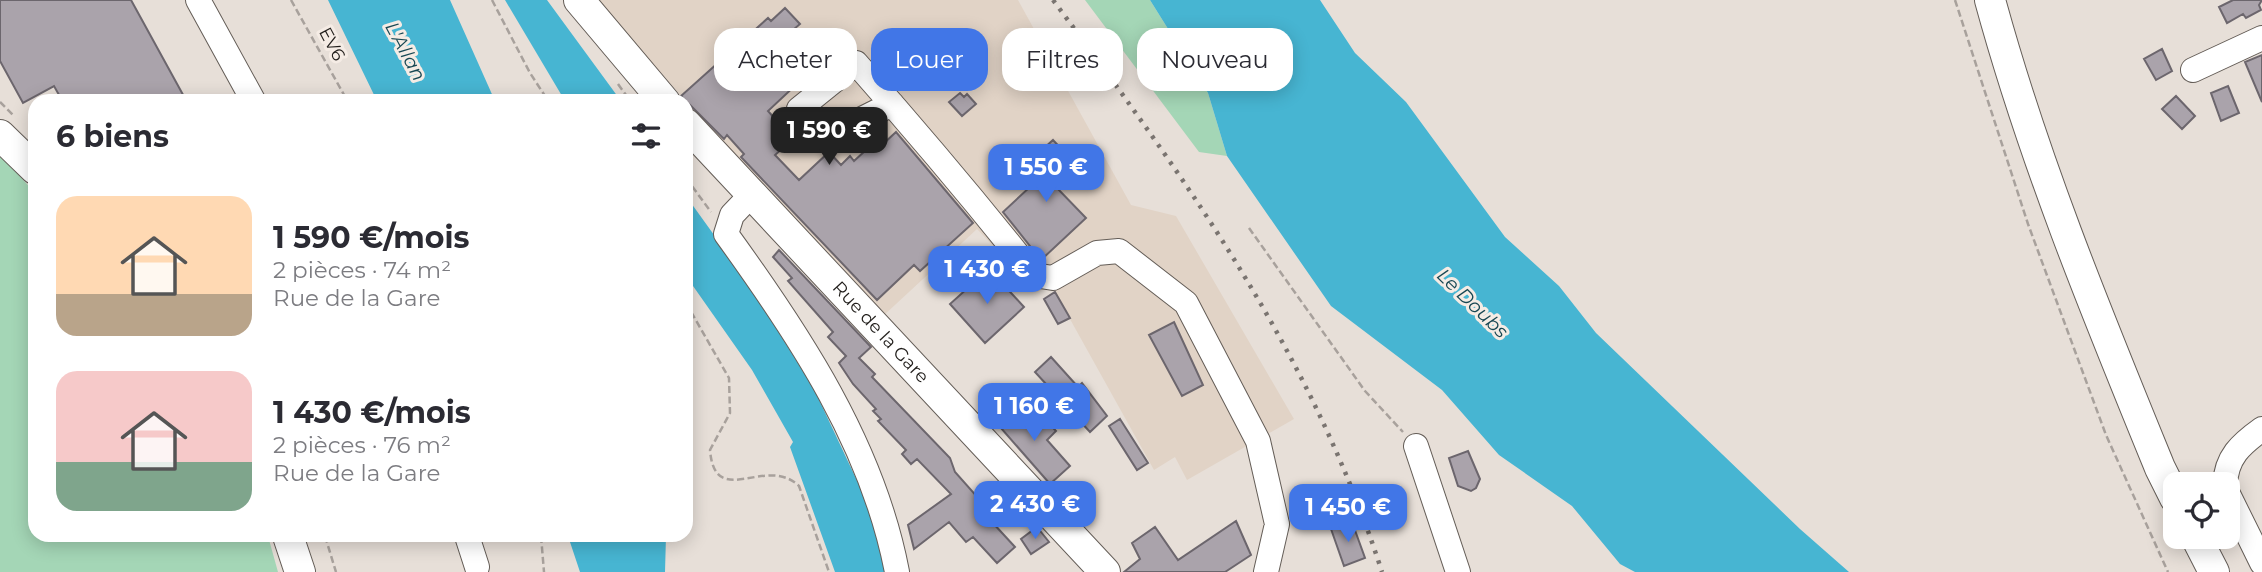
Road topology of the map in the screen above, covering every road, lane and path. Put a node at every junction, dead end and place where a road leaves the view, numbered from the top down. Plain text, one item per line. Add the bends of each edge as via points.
1 (198, 0) edge
2 (291, 0) edge
3 (492, 0) edge
4 (579, 0) edge
5 (1955, 0) edge
6 (1990, 0) edge
7 (2262, 38) edge
8 (2193, 70) dead end
9 (250, 94) edge
10 (344, 94) edge
11 (544, 94) edge
12 (658, 94) edge
13 (892, 104) dead end
14 (693, 131) edge
15 (0, 135) edge
16 (28, 162) edge
17 (693, 188) edge
18 (752, 194) junction
19 (1249, 228) dead end
20 (726, 234) junction
21 (693, 315) edge
22 (2262, 429) edge
23 (1416, 446) joint
24 (2226, 472) edge
25 (2163, 474) edge
26 (2240, 518) edge
27 (290, 542) edge
28 (327, 542) edge
29 (469, 542) edge
30 (542, 542) edge
31 (2202, 549) edge
32 (2262, 563) edge
33 (477, 567) dead end
34 (300, 572) edge
35 (336, 572) edge
36 (544, 572) edge
37 (829, 572) edge
38 (897, 572) edge
39 (1105, 572) edge
40 (1266, 572) edge
41 (1458, 572) edge
42 (2168, 572) edge
43 (2214, 572) edge

1 - 9 street
2 - 10 path, EV6
3 - 11 path
4 - 12 main road
5 - 42 path via 2028,224 2096,410
6 - 25 main road via 2072,253
7 - 8 street
13 - 40 street via 1034,275 1053,278 1097,253 1119,251 1186,303 1258,442 1276,524
14 - 18 main road, Rue de la Gare
15 - 16 main road
17 - 20 path
18 - 20 street via 732,215
18 - 39 main road, Rue de la Gare
19 - 23 path via 1365,391
20 - 38 street via 781,310 824,382 879,498
21 - 37 path via 729,378 730,412 710,450 716,473 737,481 771,473 790,477 799,486
22 - 24 street via 2232,455
23 - 41 street
26 - 32 street
27 - 34 main road
28 - 35 path
29 - 33 street
30 - 36 path
31 - 43 main road

